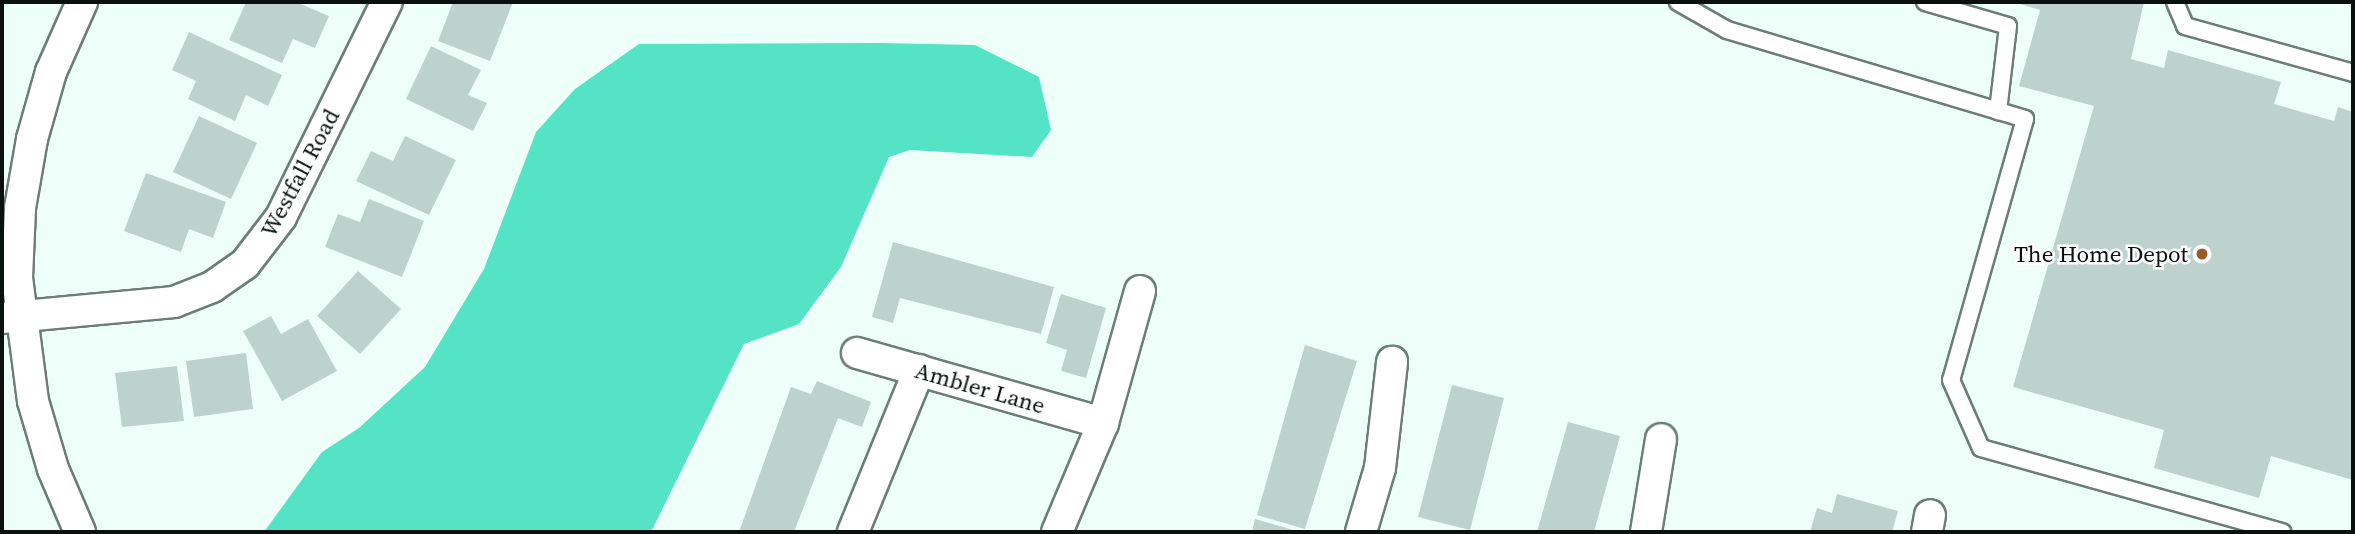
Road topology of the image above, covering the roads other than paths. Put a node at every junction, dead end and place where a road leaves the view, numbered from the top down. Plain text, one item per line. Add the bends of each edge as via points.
1 (82, 2) edge
2 (387, 2) edge
3 (1925, 2) edge
4 (2175, 2) edge
5 (2191, 2) edge
6 (1683, 3) edge
7 (2185, 26) junction
8 (2353, 73) edge
9 (1997, 110) junction
10 (1140, 291) dead end
11 (10, 317) edge
12 (857, 353) dead end
13 (1392, 362) dead end
14 (919, 370) junction
15 (1103, 423) junction
16 (1661, 439) dead end
17 (80, 532) edge
18 (853, 532) edge
19 (1057, 532) edge
20 (1361, 532) edge
21 (1646, 532) edge
22 (2282, 532) edge

1 - 11 street via 51,72 32,139
2 - 11 street, Westfall Road via 281,217 245,264 212,287 174,302
3 - 9 lane via 2008,26
4 - 7 lane
5 - 7 lane
6 - 9 lane via 1727,30
7 - 8 lane
9 - 22 lane via 2025,119 1951,380 1981,448
10 - 15 street
11 - 17 street via 53,469
12 - 14 street, Ambler Lane
13 - 20 street via 1380,468
14 - 15 street, Ambler Lane
14 - 18 street
15 - 19 street
16 - 21 street

